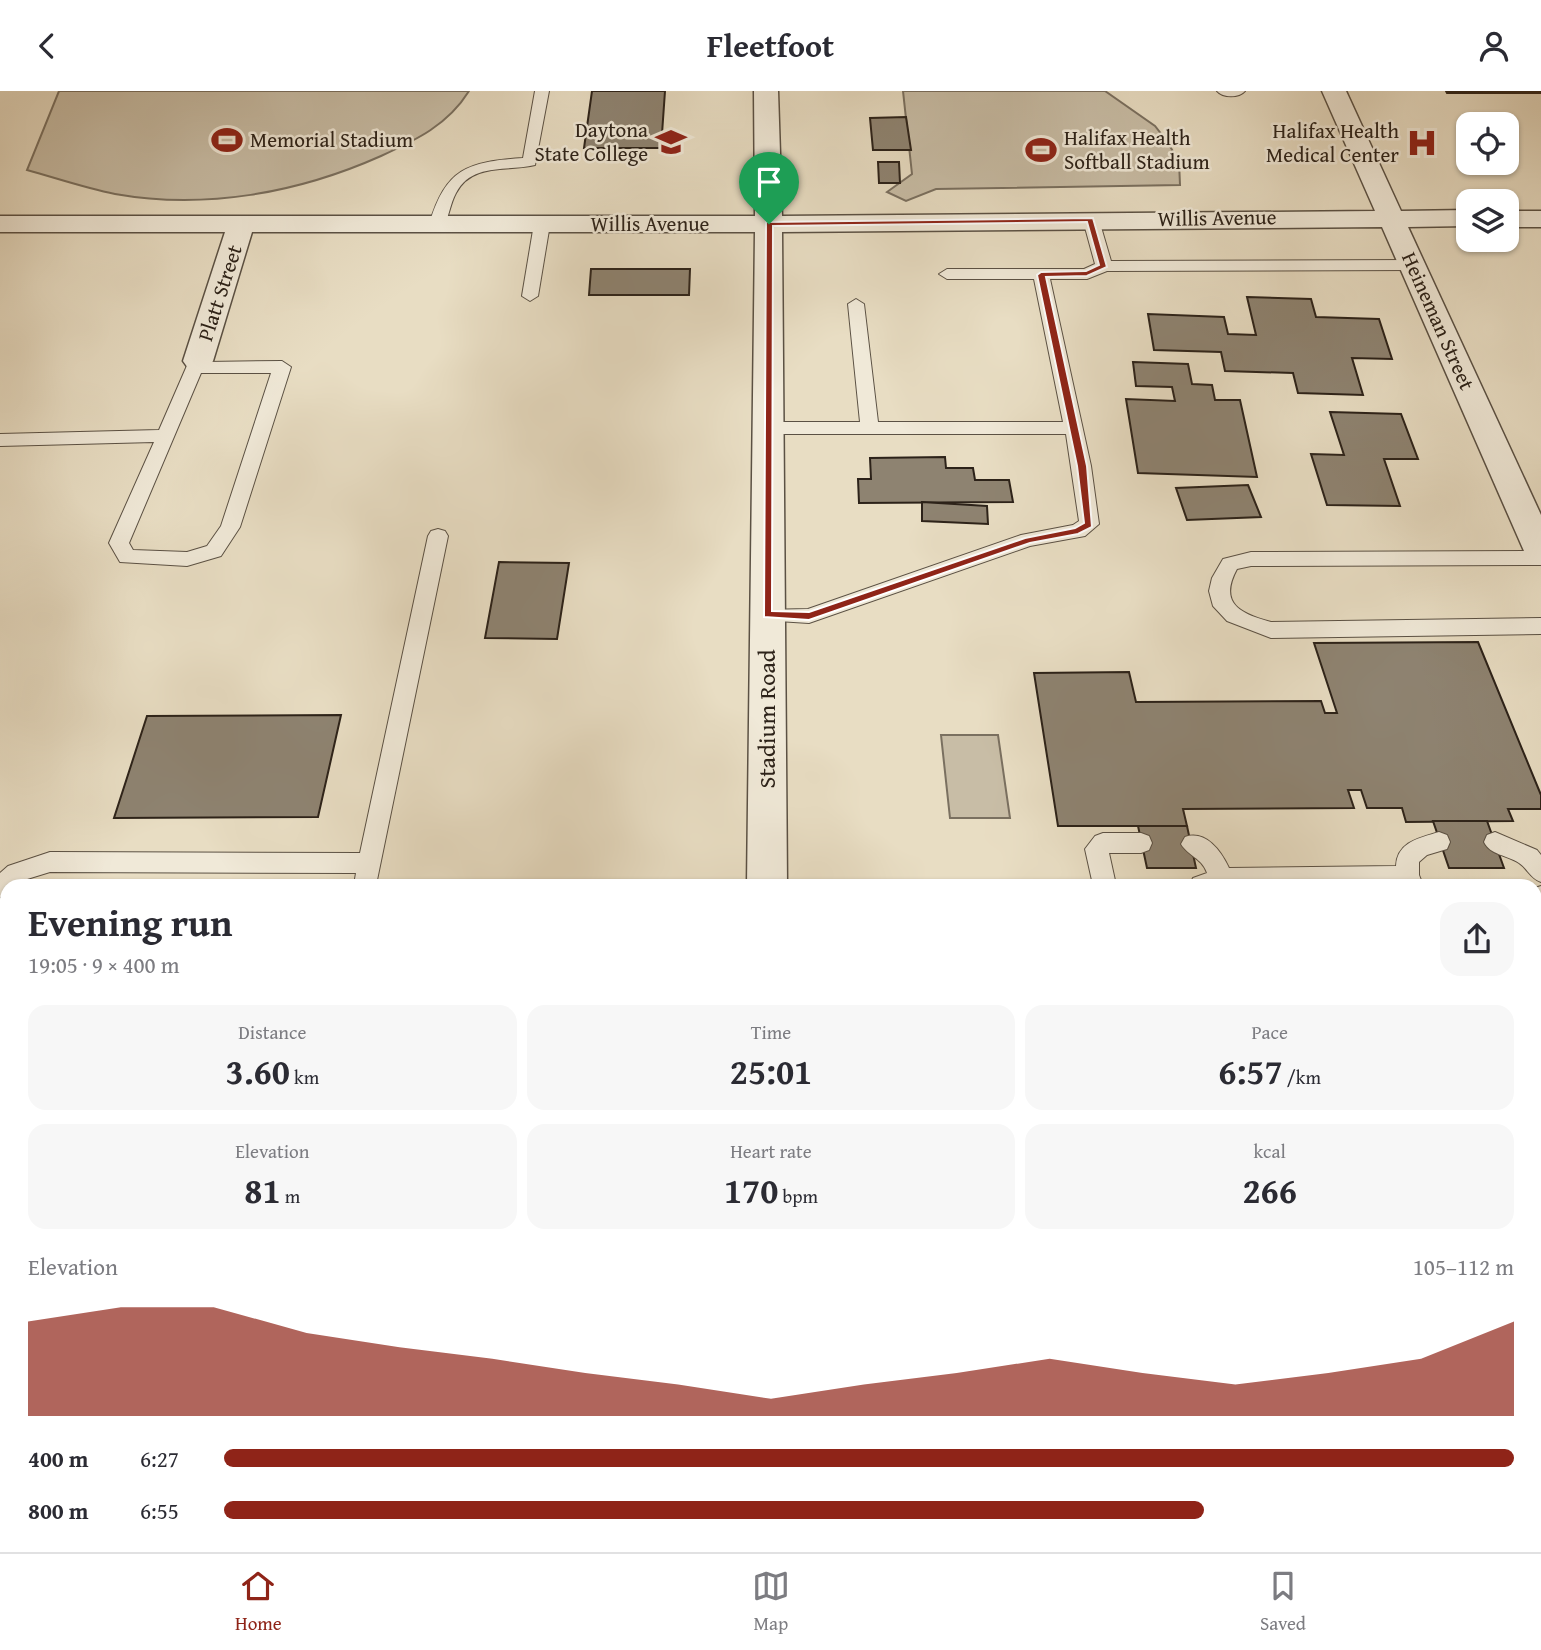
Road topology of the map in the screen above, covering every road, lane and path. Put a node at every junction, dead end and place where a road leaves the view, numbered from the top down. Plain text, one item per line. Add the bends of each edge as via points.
1 (542, 91) edge
2 (766, 91) edge
3 (1224, 91) edge
4 (1238, 91) edge
5 (1335, 91) edge
6 (1391, 216) junction
7 (1456, 218) edge
8 (1519, 219) edge
9 (1541, 219) edge
10 (1091, 220) junction
11 (0, 224) edge
12 (542, 224) junction
13 (769, 224) junction
14 (241, 225) junction
15 (437, 225) junction
16 (1414, 265) junction
17 (1104, 266) junction
18 (947, 274) dead end
19 (1041, 275) junction
20 (530, 296) dead end
21 (856, 304) dead end
22 (197, 364) junction
23 (768, 428) junction
24 (1074, 428) junction
25 (870, 429) junction
26 (164, 436) junction
27 (0, 440) edge
28 (438, 536) dead end
29 (1541, 551) edge
30 (1541, 558) edge
31 (767, 615) junction
32 (1541, 626) edge
33 (1439, 842) dead end
34 (1495, 842) dead end
35 (1141, 843) dead end
36 (1193, 844) dead end
37 (1541, 872) edge
38 (367, 874) edge
39 (9, 879) edge
40 (767, 879) edge
41 (1104, 879) edge
42 (1212, 879) edge
43 (1409, 879) edge

1 - 15 lane via 530,162 468,171 444,197
2 - 13 street, Stadium Road
3 - 4 lane
5 - 6 street, Heineman Street
6 - 7 street, Willis Avenue
6 - 10 street, Willis Avenue
6 - 16 street, Heineman Street
8 - 9 street
10 - 13 street, Willis Avenue
10 - 17 lane
11 - 14 street, Willis Avenue
12 - 13 street, Willis Avenue
12 - 15 street, Willis Avenue
12 - 20 lane
13 - 23 street, Stadium Road
14 - 15 street, Willis Avenue
14 - 22 street, Platt Street
16 - 17 lane
16 - 29 street, Heineman Street
17 - 19 lane via 1087,274
18 - 19 lane
19 - 24 lane
21 - 25 lane
22 - 26 lane
22 - 26 lane via 282,367 230,527 214,551 187,559 127,557 118,543
23 - 25 lane
23 - 31 street, Stadium Road
24 - 25 lane
24 - 31 lane via 1089,524 1078,531 1028,540 809,616
26 - 27 lane
28 - 38 lane
30 - 32 lane via 1251,559 1230,563 1218,591 1221,605 1240,622 1271,631
31 - 40 street, Stadium Road
33 - 43 lane via 1420,847 1408,858
34 - 37 lane via 1529,857
35 - 41 lane via 1103,843 1097,849
36 - 42 lane via 1216,861
38 - 39 lane via 50,862

